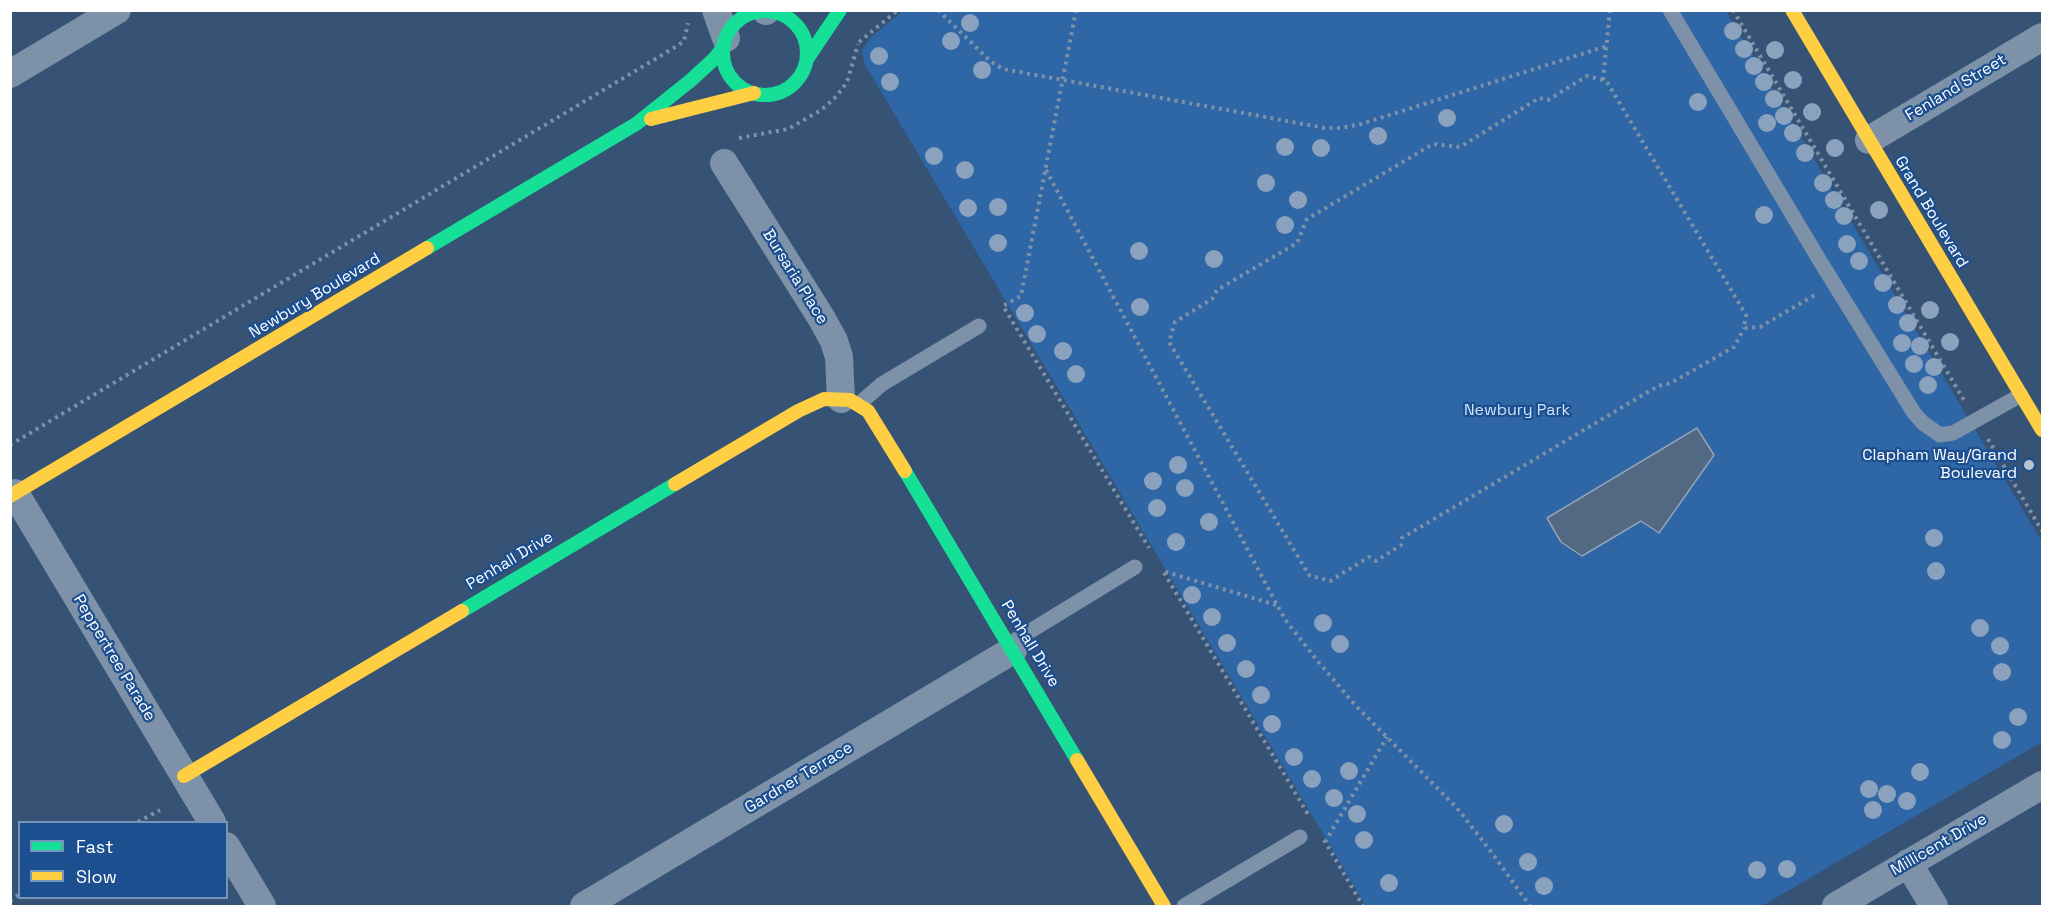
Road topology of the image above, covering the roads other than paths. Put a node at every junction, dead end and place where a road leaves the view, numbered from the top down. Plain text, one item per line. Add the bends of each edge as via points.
1 (117, 10) edge
2 (716, 10) edge
3 (840, 10) edge
4 (1670, 10) edge
5 (1792, 10) edge
6 (771, 11) edge
7 (2043, 37) edge
8 (725, 42) junction
9 (807, 59) junction
10 (10, 74) edge
11 (754, 93) junction
12 (636, 124) junction
13 (1869, 140) junction
14 (724, 163) dead end
15 (979, 326) dead end
16 (850, 402) junction
17 (2035, 411) edge
18 (13, 495) edge
19 (1135, 567) dead end
20 (1011, 647) junction
21 (184, 776) junction
22 (2043, 785) edge
23 (211, 821) edge
24 (1300, 837) dead end
25 (228, 849) edge
26 (1908, 863) junction
27 (262, 906) edge
28 (584, 906) edge
29 (1164, 906) edge
30 (1184, 906) edge
31 (1836, 906) edge
32 (1934, 906) edge

1 - 10 street
2 - 8 street
3 - 9 street
4 - 17 lane via 1923,423 1940,435 1953,433 1976,420
5 - 13 street, Grand Boulevard
6 - 8 street via 742,18
6 - 9 street via 790,20 802,33
7 - 13 street, Fenland Street
8 - 11 street via 728,71 739,85
8 - 12 street, Newbury Boulevard via 714,59
9 - 11 street via 788,88 775,93
11 - 12 street, Newbury Boulevard
12 - 18 street, Newbury Boulevard
13 - 17 street, Grand Boulevard
14 - 16 street, Bursaria Place via 834,340
15 - 16 lane
16 - 20 street, Penhall Drive via 868,411 880,428
16 - 21 street, Penhall Drive via 824,399 798,411
18 - 21 street, Peppertree Parade
19 - 20 lane, Gardner Terrace
20 - 28 street, Gardner Terrace
20 - 29 street, Penhall Drive
21 - 23 street, Peppertree Parade
22 - 26 street, Millicent Drive
24 - 30 lane
25 - 27 street
26 - 31 street, Millicent Drive
26 - 32 street

